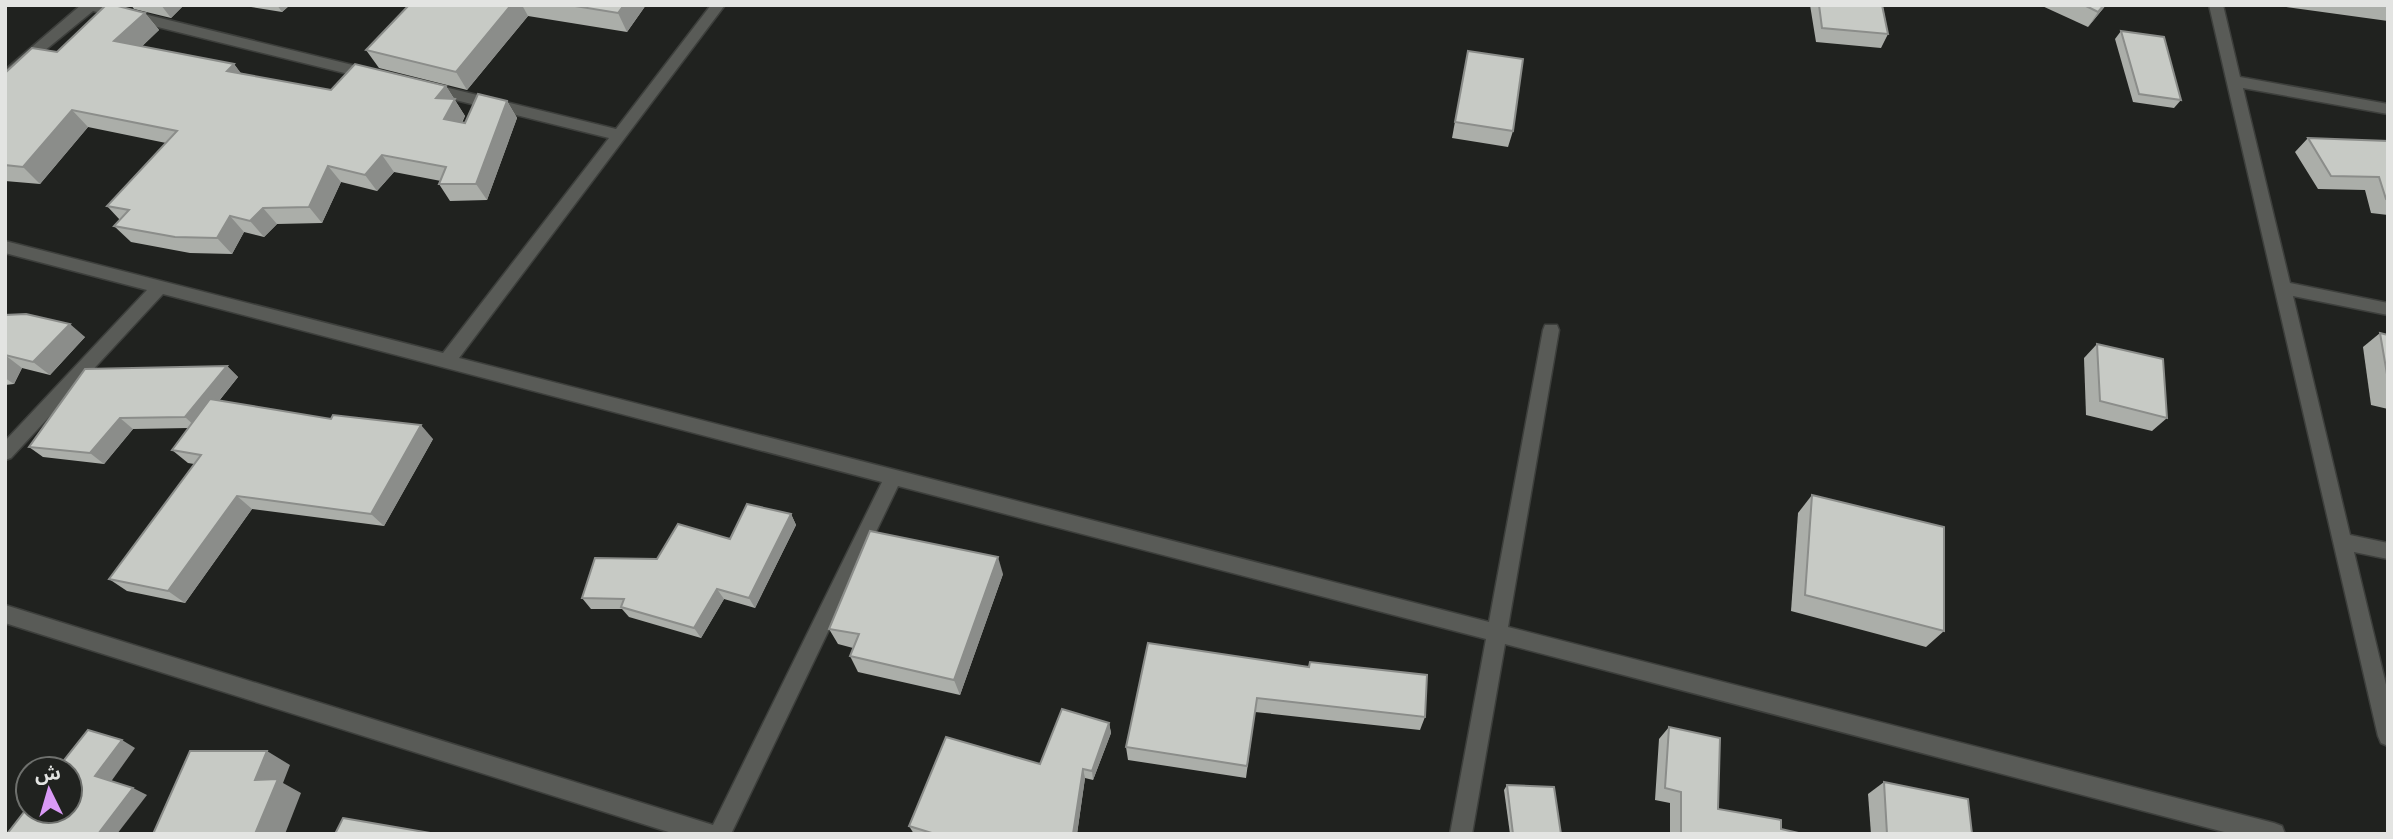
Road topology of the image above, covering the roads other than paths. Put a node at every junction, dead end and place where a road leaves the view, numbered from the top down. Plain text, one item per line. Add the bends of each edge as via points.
1 (90, 5) edge
2 (718, 5) edge
3 (2216, 5) edge
4 (5, 78) edge
5 (389, 79) edge
6 (2234, 81) junction
7 (416, 86) edge
8 (2388, 109) edge
9 (619, 135) junction
10 (5, 247) edge
11 (160, 287) junction
12 (2282, 288) junction
13 (2388, 309) edge
14 (1551, 331) dead end
15 (447, 361) junction
16 (5, 453) edge
17 (893, 477) junction
18 (2342, 541) junction
19 (2388, 551) edge
20 (5, 614) edge
21 (1497, 633) junction
22 (2388, 736) edge
23 (710, 834) edge
24 (720, 834) edge
25 (1461, 834) edge
26 (2274, 834) edge

1 - 4 street
1 - 5 street
2 - 9 street
3 - 6 street
6 - 8 street
6 - 12 street
7 - 9 street
9 - 15 street
10 - 11 street
11 - 15 street
11 - 16 street
12 - 13 street
12 - 18 street
14 - 21 street
15 - 17 street
17 - 21 street
17 - 24 street
18 - 19 street
18 - 22 street
20 - 23 street
21 - 25 street
21 - 26 street

